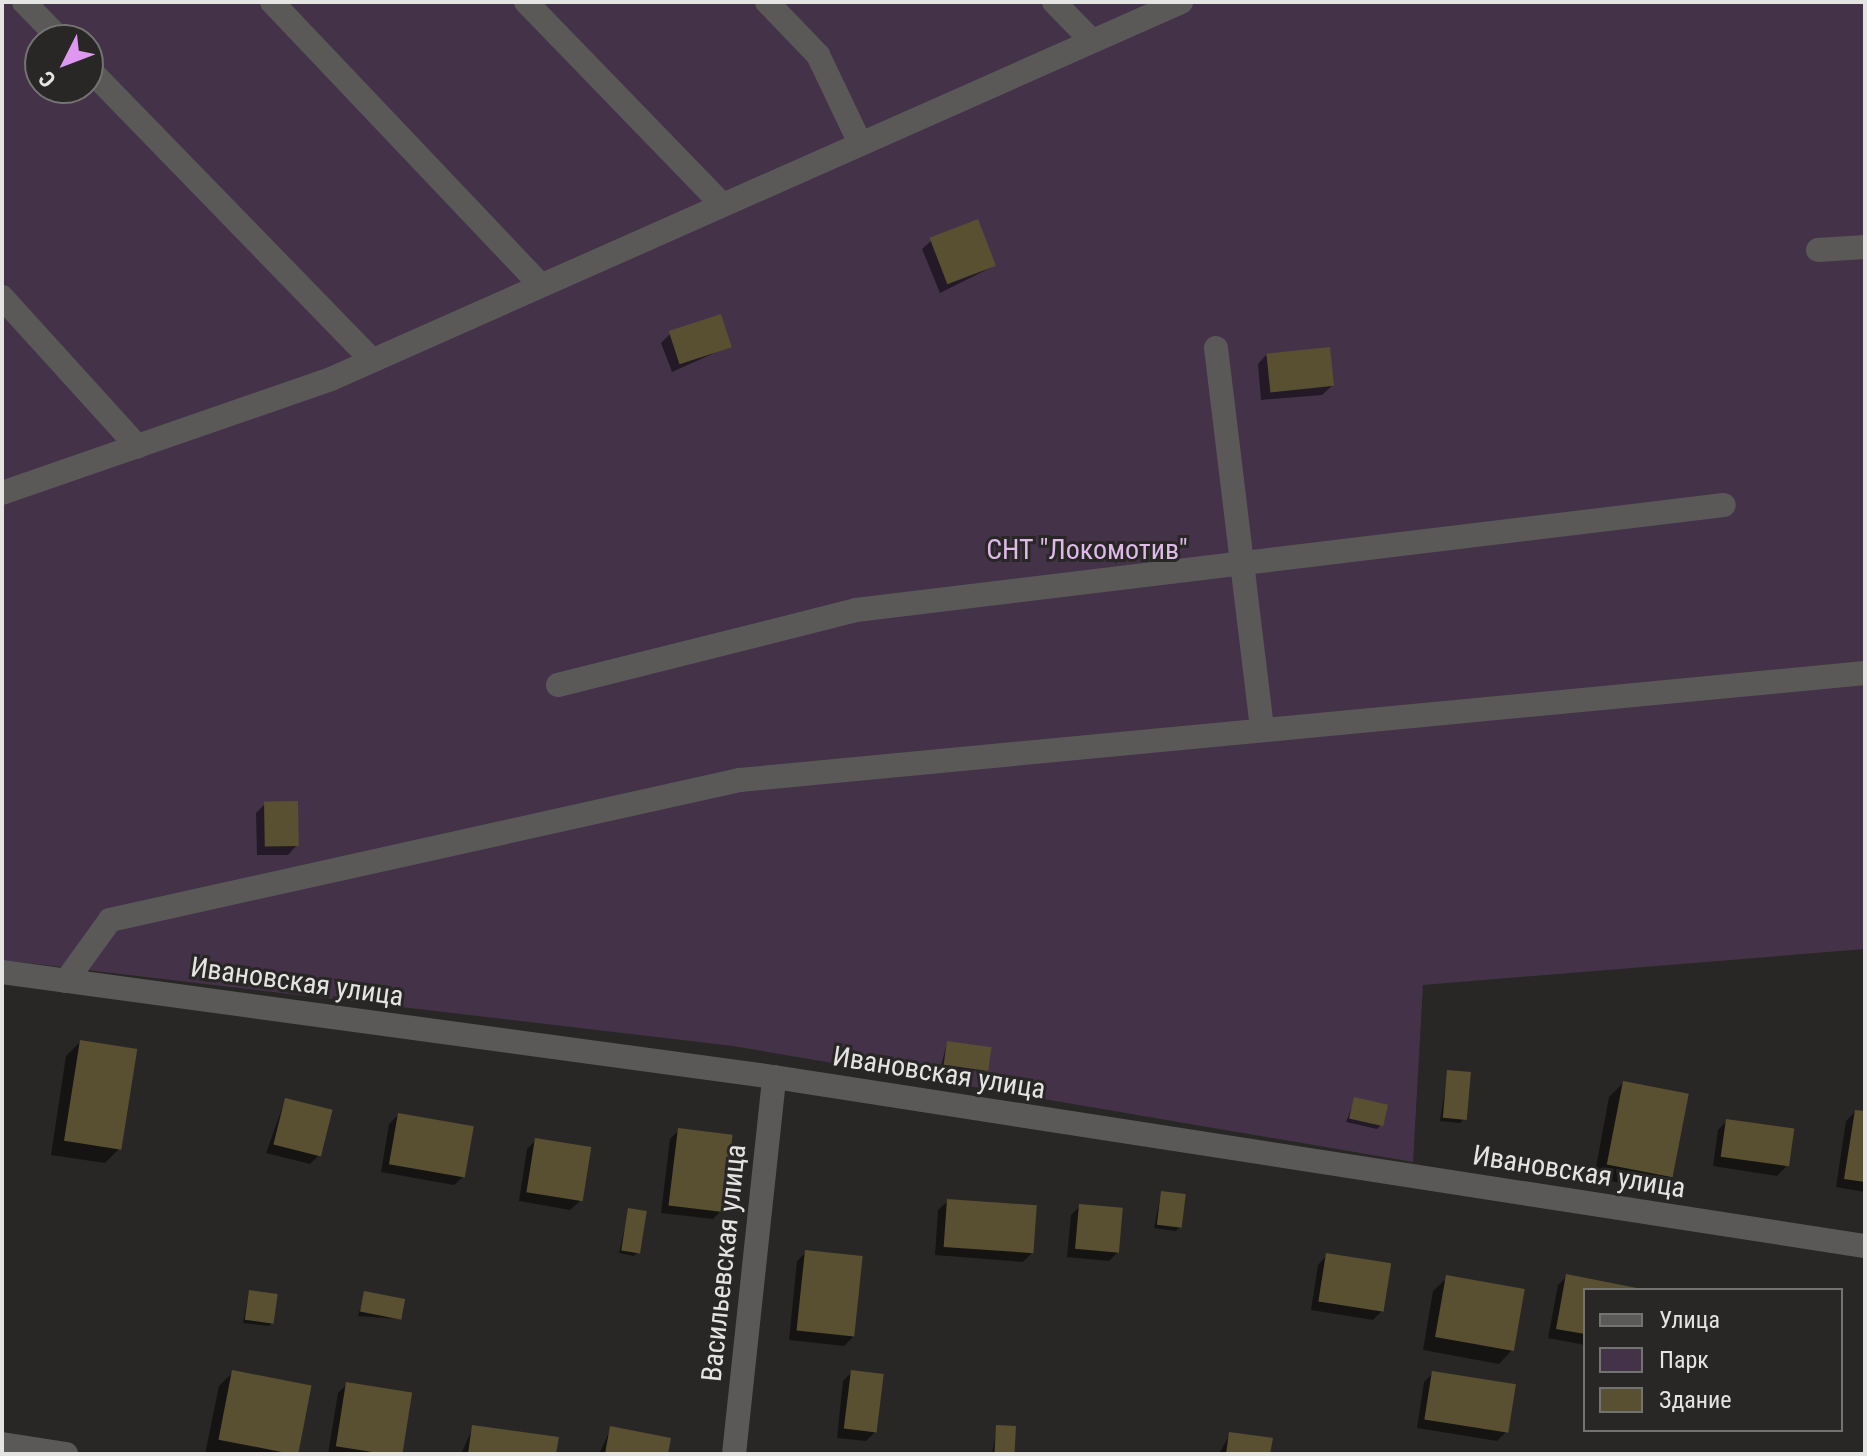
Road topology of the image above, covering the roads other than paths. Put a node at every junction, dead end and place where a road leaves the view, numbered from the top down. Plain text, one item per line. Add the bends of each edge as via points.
1 (24, 2) edge
2 (272, 2) edge
3 (526, 2) edge
4 (767, 2) edge
5 (1054, 2) edge
6 (1181, 2) edge
7 (45, 24) edge
8 (1088, 37) junction
9 (104, 84) edge
10 (859, 141) junction
11 (721, 203) junction
12 (1865, 247) edge
13 (1818, 250) dead end
14 (540, 284) junction
15 (2, 297) edge
16 (1216, 348) dead end
17 (372, 360) junction
18 (138, 447) junction
19 (2, 493) edge
20 (1724, 505) dead end
21 (1241, 560) junction
22 (1865, 673) edge
23 (558, 685) dead end
24 (1262, 730) junction
25 (2, 972) edge
26 (66, 981) junction
27 (774, 1077) junction
28 (1865, 1246) edge
29 (2, 1444) edge
30 (66, 1454) edge
31 (734, 1454) edge

1 - 7 street
2 - 14 street
3 - 11 street
4 - 10 street via 818,55
5 - 8 street
6 - 8 street
8 - 10 street
9 - 17 street
10 - 11 street
11 - 14 street
12 - 13 street
14 - 17 street
15 - 18 street
16 - 21 street
17 - 18 street
18 - 19 street
20 - 21 street
21 - 23 street via 856,610
21 - 24 street
22 - 24 street
24 - 26 street via 740,780 110,920
25 - 26 street, Ивановская улица
26 - 27 street, Ивановская улица
27 - 28 street, Ивановская улица
27 - 31 street, Васильевская улица
29 - 30 street

